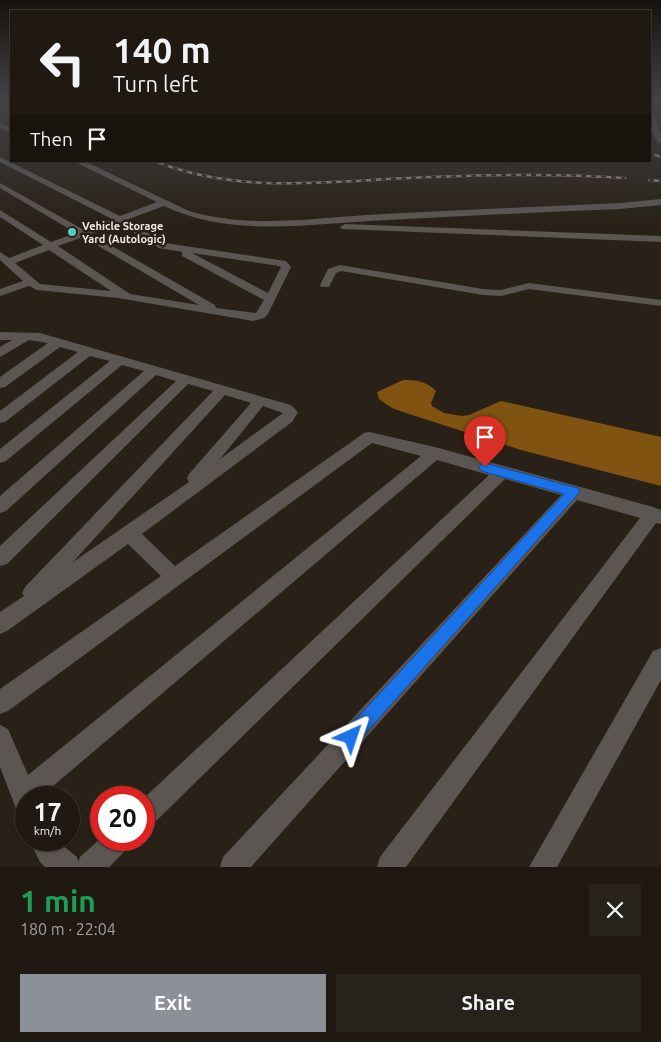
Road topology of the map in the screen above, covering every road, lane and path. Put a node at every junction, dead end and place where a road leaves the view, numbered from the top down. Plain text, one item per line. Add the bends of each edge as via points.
1 (652, 141) edge
2 (661, 150) edge
3 (0, 159) edge
4 (79, 162) edge
5 (0, 185) edge
6 (661, 202) edge
7 (163, 203) junction
8 (0, 213) edge
9 (120, 220) junction
10 (290, 224) junction
11 (85, 233) junction
12 (661, 239) edge
13 (51, 246) junction
14 (176, 248) junction
15 (4, 258) edge
16 (30, 282) junction
17 (325, 285) dead end
18 (0, 293) edge
19 (128, 297) junction
20 (271, 298) junction
21 (661, 303) edge
22 (218, 312) junction
23 (27, 335) junction
24 (0, 336) edge
25 (58, 342) junction
26 (88, 351) junction
27 (0, 353) edge
28 (120, 360) junction
29 (154, 370) junction
30 (186, 379) junction
31 (0, 384) edge
32 (222, 390) junction
33 (260, 401) junction
34 (0, 418) edge
35 (435, 454) junction
36 (0, 457) edge
37 (502, 472) junction
38 (574, 492) junction
39 (180, 497) junction
40 (0, 506) edge
41 (657, 516) edge
42 (129, 534) junction
43 (0, 558) edge
44 (174, 577) junction
45 (5, 620) edge
46 (661, 659) edge
47 (0, 703) edge
48 (0, 737) edge
49 (20, 786) edge
50 (39, 786) edge
51 (155, 804) edge
52 (48, 851) edge
53 (107, 851) edge
54 (67, 867) edge
55 (90, 867) edge
56 (233, 867) edge
57 (390, 867) edge
58 (542, 867) edge

1 - 2 lane
3 - 9 lane
4 - 7 lane
5 - 11 lane
6 - 10 lane
7 - 9 lane
7 - 10 lane via 199,217
8 - 13 lane
9 - 11 lane
9 - 14 lane via 159,245
10 - 12 lane via 298,227
11 - 13 lane
11 - 22 lane
13 - 15 lane
13 - 19 lane
14 - 20 lane
14 - 20 lane via 284,264 286,267
15 - 16 lane
16 - 18 lane
16 - 19 lane via 42,287
17 - 21 lane via 332,271 340,268 483,292 529,286
19 - 22 lane
20 - 22 lane via 260,316
23 - 24 lane
23 - 25 lane
23 - 27 lane
25 - 26 lane
25 - 31 lane
26 - 28 lane
26 - 34 lane
28 - 29 lane
28 - 36 lane
29 - 30 lane
29 - 40 lane
30 - 32 lane
30 - 43 lane
32 - 33 lane
32 - 45 lane
33 - 39 lane
33 - 39 lane via 286,408 290,415
35 - 37 lane
35 - 44 lane via 368,437
35 - 50 lane
37 - 38 lane
37 - 51 lane
38 - 41 lane
38 - 56 lane
39 - 42 lane
41 - 57 lane
42 - 44 lane
42 - 45 lane
44 - 47 lane
46 - 58 lane
48 - 49 lane
52 - 54 lane
53 - 55 lane

